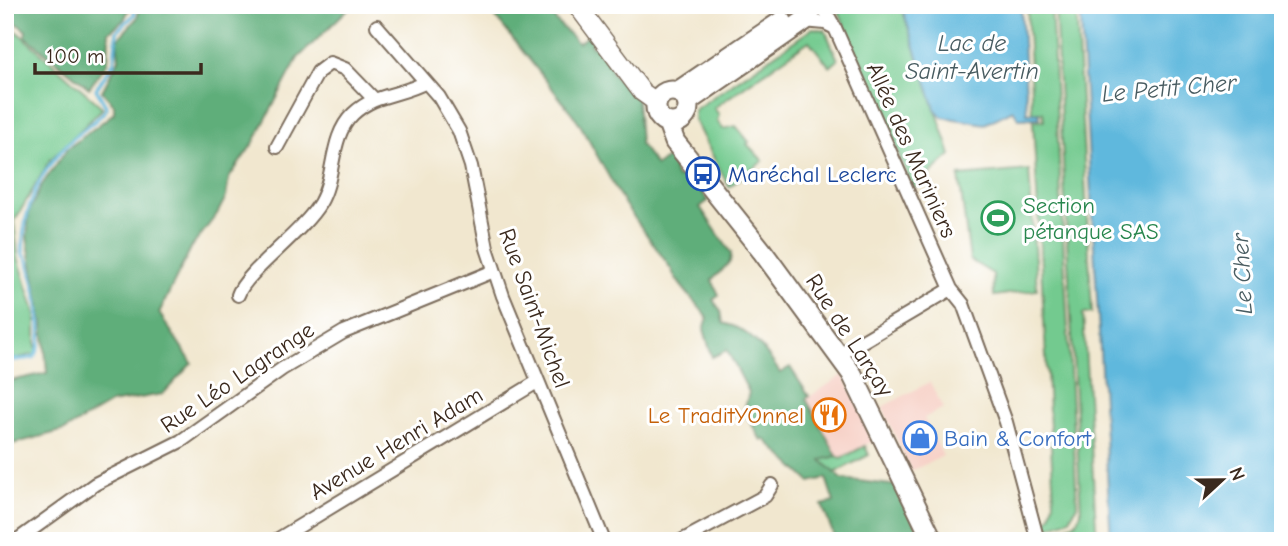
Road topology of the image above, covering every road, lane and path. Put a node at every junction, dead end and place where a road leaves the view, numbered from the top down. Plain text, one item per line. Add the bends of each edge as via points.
1 (577, 5) edge
2 (822, 5) edge
3 (807, 10) edge
4 (377, 26) dead end
5 (835, 28) junction
6 (426, 82) junction
7 (374, 99) junction
8 (656, 102) joint
9 (679, 109) junction
10 (277, 147) dead end
11 (494, 271) junction
12 (951, 289) junction
13 (238, 295) dead end
14 (839, 355) junction
15 (537, 382) junction
16 (772, 485) dead end
17 (16, 541) edge
18 (275, 541) edge
19 (604, 541) edge
20 (681, 541) edge
21 (933, 541) edge
22 (1038, 541) edge

1 - 8 street via 642,92
2 - 5 street, Allée des Mariniers
3 - 5 street via 817,21
3 - 9 main road
4 - 6 street, Rue Saint-Michel
5 - 12 street, Allée des Mariniers
6 - 7 street
6 - 11 street, Rue Saint-Michel via 449,113 467,151
7 - 10 street via 345,69 330,63 318,72
7 - 13 street via 341,129 330,183 313,214 244,283
8 - 9 main road, Rue de Larçay via 656,113
9 - 14 main road, Rue de Larçay via 701,172
11 - 15 street, Rue Saint-Michel
11 - 17 street, Rue Léo Lagrange via 327,341 181,441 95,484
12 - 14 street
12 - 22 street, Allée des Mariniers via 968,315 1006,422
14 - 21 main road, Rue de Larçay via 861,390
15 - 18 street, Avenue Henri Adam
15 - 19 street, Rue Saint-Michel
16 - 20 street via 765,496

